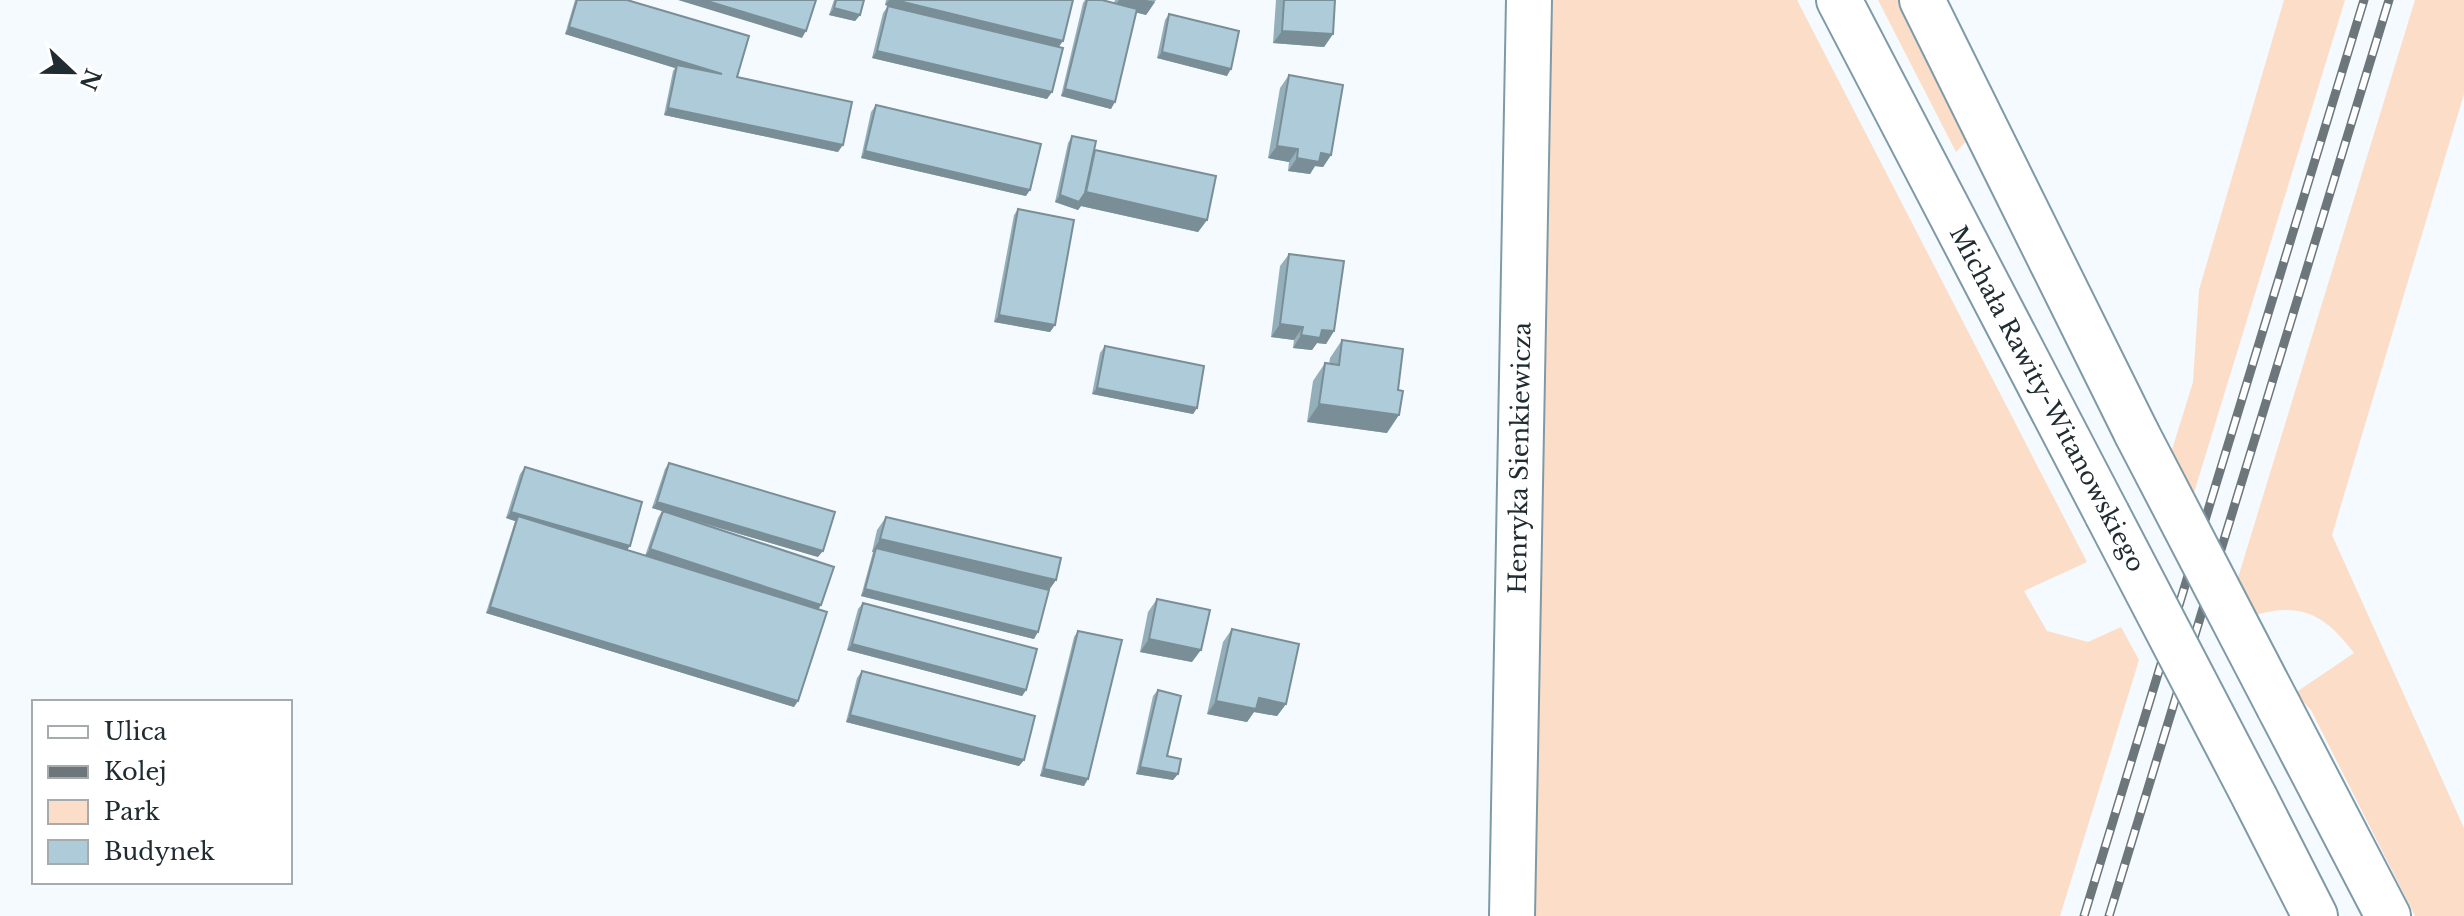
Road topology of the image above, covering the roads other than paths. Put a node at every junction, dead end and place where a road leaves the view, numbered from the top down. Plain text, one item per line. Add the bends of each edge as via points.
1 (1529, 0) edge
2 (1839, 0) edge
3 (1922, 0) edge
4 (1512, 916) edge
5 (2315, 916) edge
6 (2388, 916) edge

1 - 4 street, Henryka Sienkiewicza
2 - 5 street, Michała Rawity-Witanowskiego, bridge
3 - 6 street, bridge via 2137,434

